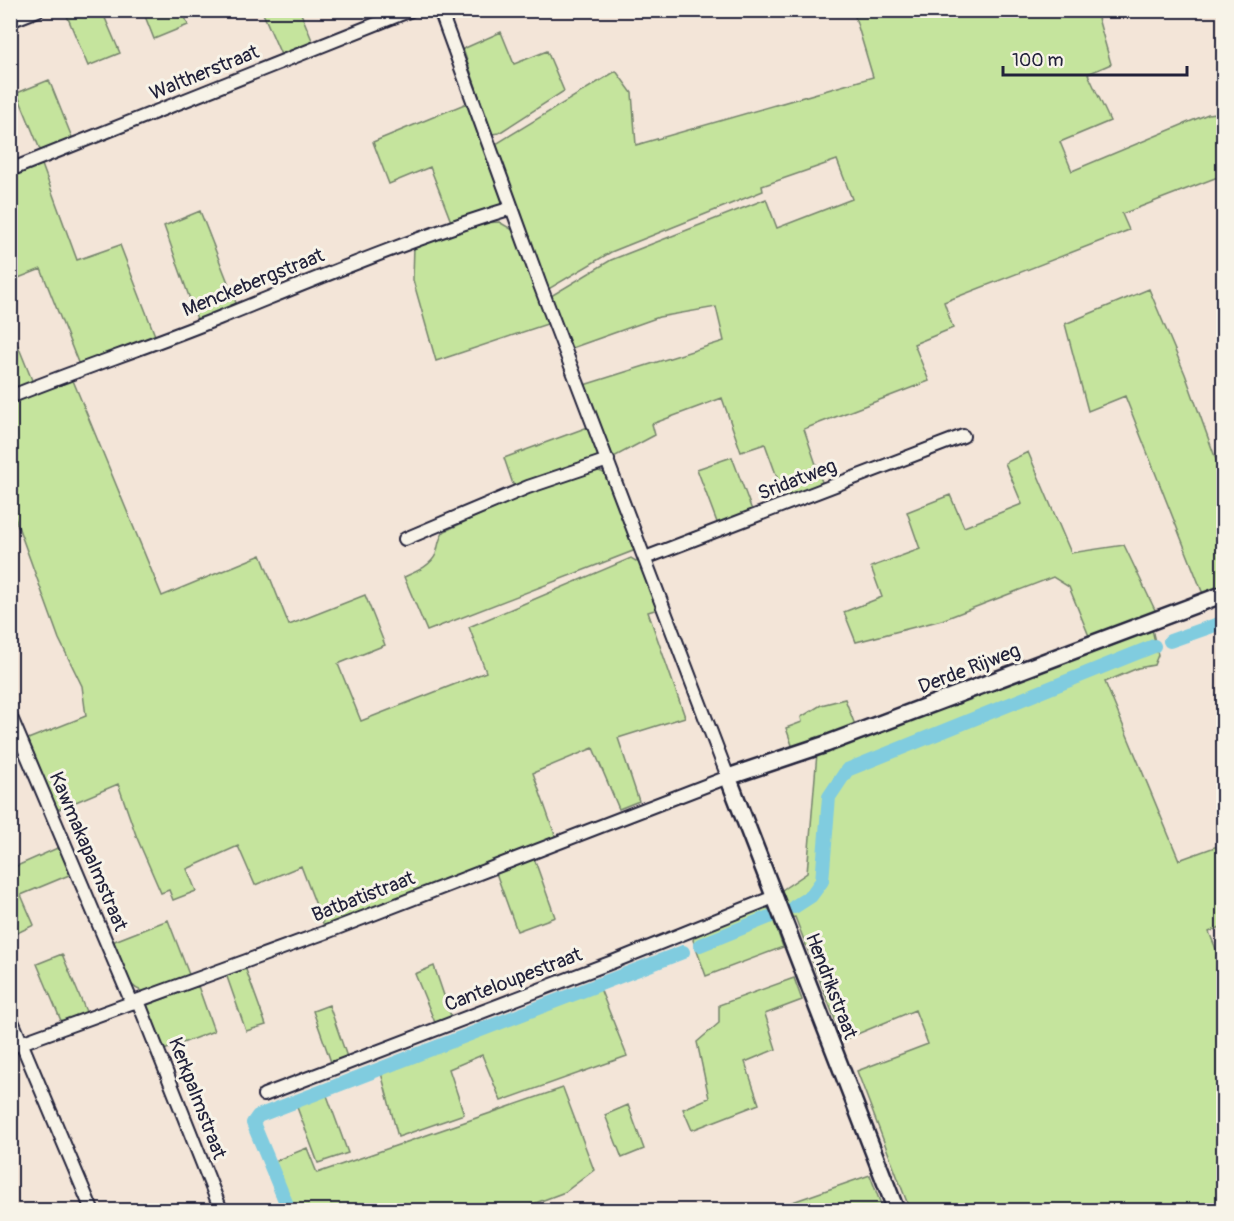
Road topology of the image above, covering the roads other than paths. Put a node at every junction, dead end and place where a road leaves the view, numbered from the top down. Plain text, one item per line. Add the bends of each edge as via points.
1 (38, 10) edge
2 (411, 10) edge
3 (441, 10) edge
4 (10, 21) edge
5 (10, 170) edge
6 (512, 208) junction
7 (10, 397) edge
8 (963, 436) dead end
9 (608, 460) junction
10 (405, 539) dead end
11 (645, 558) junction
12 (1224, 594) edge
13 (10, 715) edge
14 (728, 777) junction
15 (774, 897) junction
16 (135, 1002) junction
17 (10, 1016) edge
18 (23, 1043) junction
19 (10, 1047) edge
20 (264, 1095) dead end
21 (92, 1210) edge
22 (221, 1210) edge
23 (896, 1210) edge

1 - 4 street
2 - 5 street, Waltherstraat
3 - 6 street
6 - 7 street, Menckebergstraat via 339,269
6 - 9 street
8 - 11 street, Sridatweg
9 - 10 street via 528,487
9 - 11 street
11 - 14 street
12 - 14 street, Derde Rijweg
13 - 16 street, Kawmakapalmstraat
14 - 15 street, Hendrikstraat
14 - 16 street, Batbatistraat
15 - 20 street, Canteloupestraat
15 - 23 street, Hendrikstraat
16 - 18 street, Batbatistraat
16 - 22 street, Kerkpalmstraat
17 - 18 street
18 - 19 street, Batbatistraat
18 - 21 street

